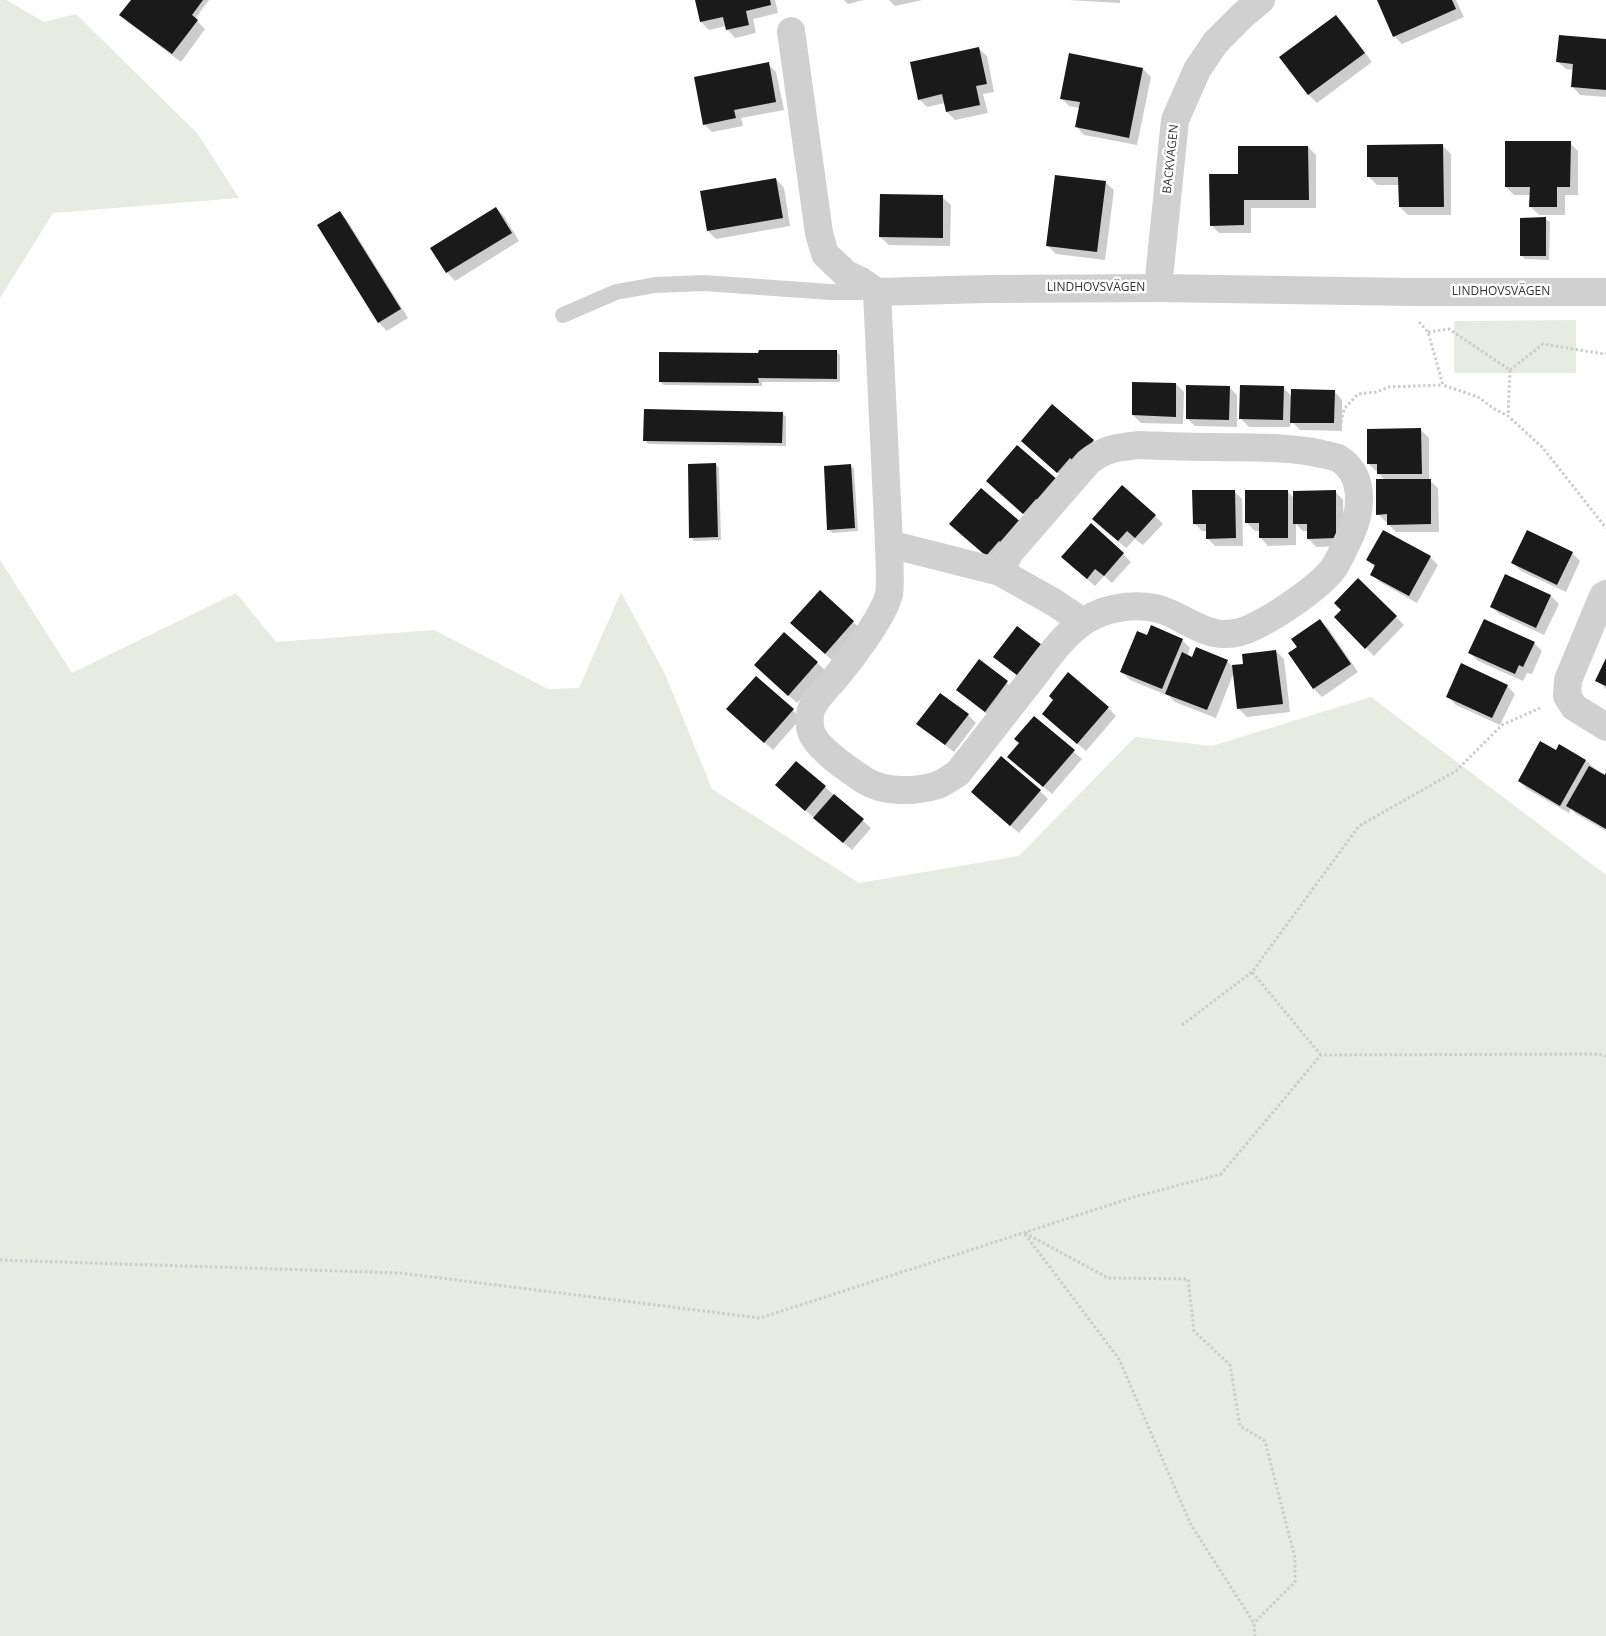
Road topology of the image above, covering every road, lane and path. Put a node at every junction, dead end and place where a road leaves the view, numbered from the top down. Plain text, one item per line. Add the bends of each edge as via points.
1 (1261, 0) edge
2 (791, 31) dead end
3 (1158, 288) junction
4 (877, 292) junction
5 (1606, 292) edge
6 (1416, 315) dead end
7 (563, 316) dead end
8 (1428, 332) junction
9 (1606, 353) edge
10 (1510, 370) junction
11 (1443, 385) junction
12 (1508, 416) junction
13 (1333, 457) junction
14 (1606, 528) edge
15 (889, 544) junction
16 (1000, 572) junction
17 (1606, 594) edge
18 (1083, 622) junction
19 (1568, 696) junction
20 (1606, 728) edge
21 (1252, 972) junction
22 (1182, 1025) dead end
23 (1320, 1055) junction
24 (1606, 1056) edge
25 (1024, 1233) junction
26 (0, 1260) edge
27 (1254, 1623) junction
28 (1255, 1636) edge

1 - 3 street, BACKVÄGEN via 1215,43 1197,70 1174,120
2 - 4 street via 819,233 825,254 846,274
3 - 4 street, LINDHOVSVÄGEN
3 - 5 street, LINDHOVSVÄGEN
4 - 7 lane via 704,284 655,285 616,292
4 - 15 street
6 - 8 path
8 - 10 path via 1449,329
8 - 11 path
9 - 10 path via 1543,344
10 - 12 path
11 - 12 path via 1478,397
11 - 13 path via 1389,387 1358,394 1344,409
12 - 14 path via 1543,448
13 - 16 street via 1274,448 1138,445 1100,452 1010,552
13 - 18 street via 1350,468 1357,480 1359,497 1352,532 1328,574 1275,614 1255,626 1222,634 1169,612 1140,606 1102,612
15 - 16 street
15 - 18 street via 889,594 880,614 810,711 812,735 824,749 865,781 878,787 916,789 940,784 958,773 1061,641
16 - 18 street
17 - 19 street via 1568,680
19 - 20 street via 1574,707
19 - 21 path via 1502,724 1456,772 1359,826
21 - 22 path
21 - 23 path
23 - 24 path
23 - 25 path via 1221,1174 1134,1197
25 - 26 path via 760,1318 400,1273
25 - 27 path via 1119,1360 1191,1525
25 - 27 path via 1108,1278 1188,1279 1194,1331 1230,1365 1240,1426 1265,1441 1295,1558 1295,1582
27 - 28 path

